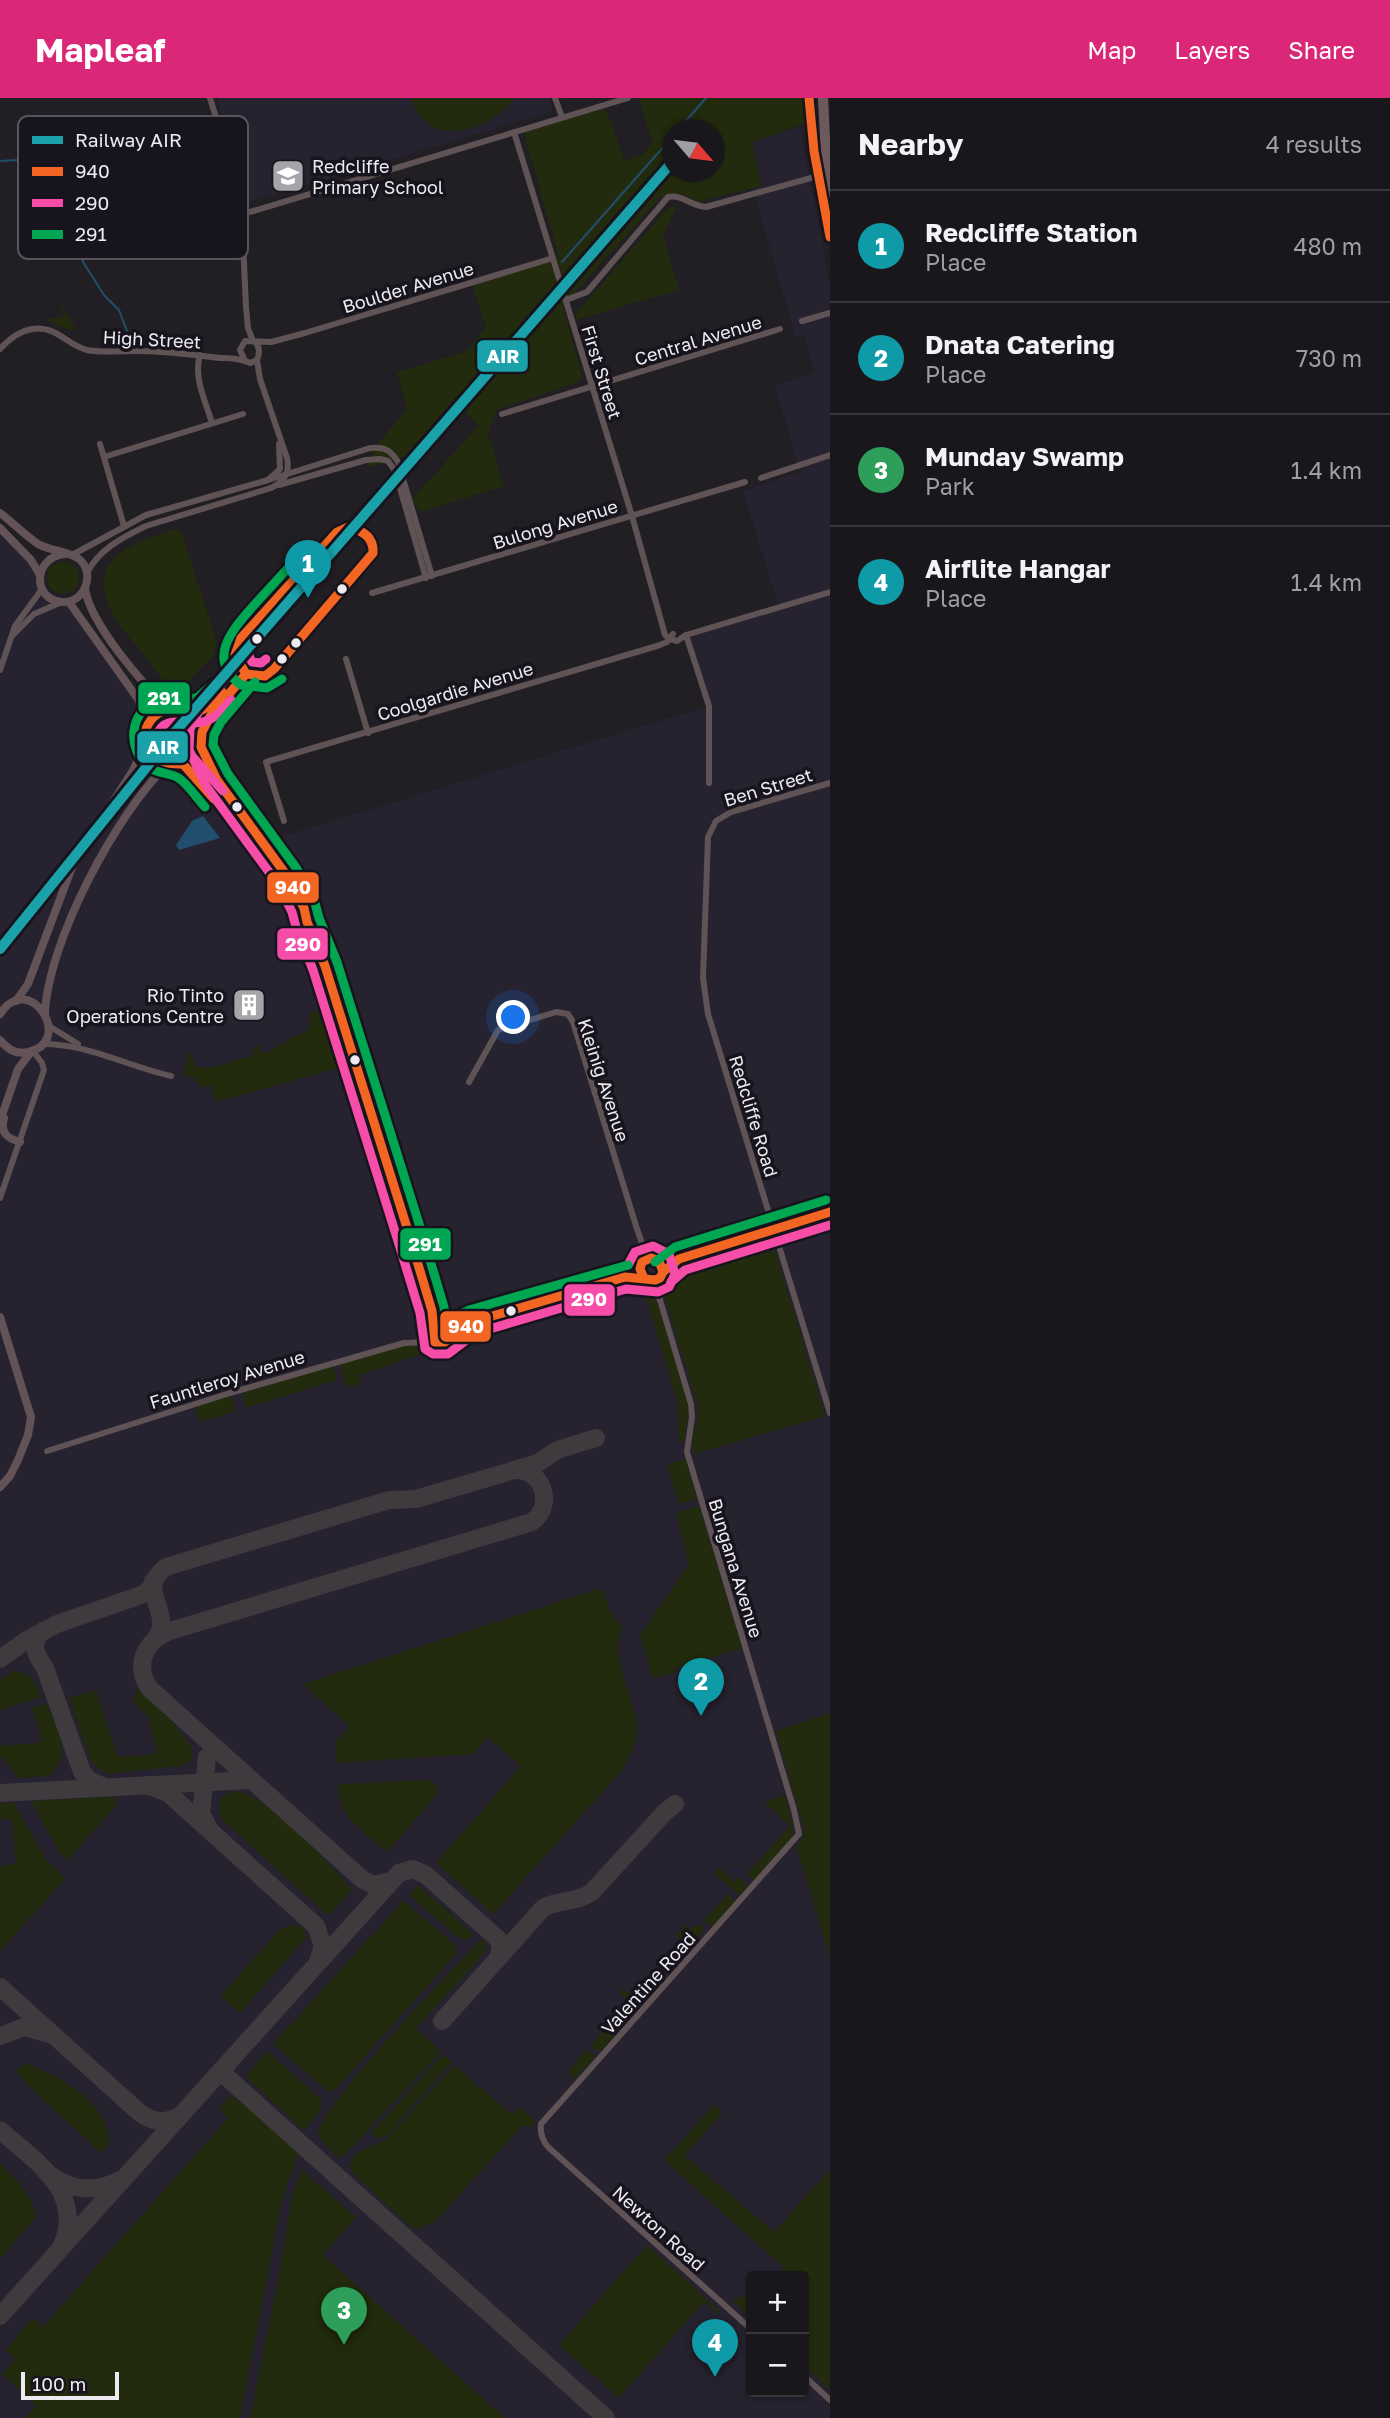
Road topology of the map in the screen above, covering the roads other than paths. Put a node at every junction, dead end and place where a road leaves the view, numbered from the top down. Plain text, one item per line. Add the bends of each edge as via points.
1 (210, 98) edge
2 (555, 98) edge
3 (628, 98) edge
4 (809, 98) edge
5 (823, 98) edge
6 (216, 116) edge
7 (562, 117) junction
8 (514, 132) junction
9 (825, 175) edge
10 (248, 212) edge
11 (830, 235) edge
12 (553, 258) junction
13 (244, 259) edge
14 (566, 300) junction
15 (830, 313) edge
16 (802, 321) dead end
17 (780, 330) dead end
18 (251, 341) junction
19 (271, 342) junction
20 (241, 348) junction
21 (0, 349) edge
22 (260, 351) junction
23 (200, 355) junction
24 (230, 357) junction
25 (257, 360) junction
26 (247, 362) junction
27 (260, 379) junction
28 (592, 387) junction
29 (243, 414) dead end
30 (502, 414) dead end
31 (212, 424) junction
32 (100, 444) dead end
33 (830, 456) edge
34 (104, 457) junction
35 (282, 463) junction
36 (318, 465) junction
37 (288, 473) junction
38 (303, 478) junction
39 (761, 478) dead end
40 (745, 482) dead end
41 (269, 484) junction
42 (0, 513) edge
43 (632, 516) junction
44 (124, 526) junction
45 (0, 528) edge
46 (69, 555) junction
47 (87, 573) junction
48 (40, 575) junction
49 (429, 577) junction
50 (42, 589) junction
51 (85, 589) junction
52 (830, 592) edge
53 (372, 593) dead end
54 (65, 602) junction
55 (686, 635) junction
56 (669, 636) junction
57 (11, 639) junction
58 (346, 659) dead end
59 (0, 670) edge
60 (168, 708) junction
61 (149, 723) junction
62 (368, 733) junction
63 (146, 745) junction
64 (201, 747) junction
65 (183, 764) junction
66 (167, 765) junction
67 (709, 783) dead end
68 (830, 783) edge
69 (284, 821) dead end
70 (716, 821) joint
71 (307, 922) junction
72 (13, 1002) junction
73 (0, 1006) edge
74 (45, 1013) junction
75 (0, 1014) edge
76 (49, 1026) junction
77 (0, 1040) edge
78 (43, 1044) junction
79 (83, 1047) junction
80 (32, 1051) junction
81 (171, 1076) dead end
82 (469, 1082) dead end
83 (8, 1098) junction
84 (0, 1121) edge
85 (20, 1142) junction
86 (0, 1198) edge
87 (830, 1212) edge
88 (774, 1229) junction
89 (642, 1243) junction
90 (679, 1259) junction
91 (656, 1260) junction
92 (642, 1264) junction
93 (661, 1275) junction
94 (625, 1277) junction
95 (646, 1279) junction
96 (660, 1300) junction
97 (432, 1311) junction
98 (0, 1317) edge
99 (463, 1325) junction
100 (446, 1326) junction
101 (434, 1330) junction
102 (452, 1336) junction
103 (418, 1341) junction
104 (436, 1342) junction
105 (830, 1413) edge
106 (47, 1451) dead end
107 (0, 1487) edge
108 (793, 1842) joint
109 (548, 2147) joint
110 (746, 2325) edge
111 (809, 2381) edge
112 (830, 2400) edge

1 - 6 street
2 - 7 street
3 - 7 street
4 - 9 highway
5 - 9 highway
7 - 8 street
8 - 10 street
8 - 12 street, First Street
9 - 11 highway
9 - 14 street via 705,207 668,197 587,292
12 - 14 street, First Street
12 - 19 street, Boulder Avenue
13 - 18 street
14 - 28 street, First Street
15 - 16 street
17 - 28 street, Central Avenue
18 - 19 street, Boulder Avenue
18 - 20 street
18 - 22 street
19 - 22 street, Boulder Avenue
20 - 24 street
20 - 26 street
21 - 23 street, High Street via 14,336 32,329 54,331 86,349
22 - 25 street
23 - 24 street, High Street
23 - 31 street via 198,377
24 - 26 street, High Street
25 - 26 street
25 - 27 street
26 - 27 street
27 - 35 street
28 - 30 street, Central Avenue
28 - 43 street, First Street
29 - 31 street
31 - 34 street
32 - 34 street
33 - 39 street
34 - 44 street
35 - 36 street
35 - 37 street
35 - 41 street
36 - 37 street
36 - 49 street via 370,448 390,451 397,461
37 - 38 street
37 - 41 street via 282,481
38 - 41 street
38 - 49 street via 366,460 388,461
40 - 43 street, Bulong Avenue
41 - 44 street via 146,515
41 - 47 street via 146,526 103,552
42 - 46 main road via 40,545
43 - 49 street, Bulong Avenue
43 - 56 street, First Street via 663,631
44 - 46 street
45 - 48 main road
46 - 47 main road via 82,562
46 - 48 main road via 51,558
47 - 51 main road
48 - 50 main road
49 - 53 street, Bulong Avenue
50 - 54 main road via 50,598
50 - 57 street
51 - 54 main road
51 - 60 main road via 88,602 118,649
52 - 55 street, Coolgardie Avenue
54 - 57 street via 34,614
54 - 61 main road via 138,699
55 - 56 street, Coolgardie Avenue via 677,641
55 - 67 street via 709,706
56 - 62 street, Coolgardie Avenue via 651,646
57 - 59 street
58 - 62 street
60 - 61 main road
60 - 64 main road via 188,711 198,721
61 - 63 main road
62 - 69 street, Coolgardie Avenue via 266,762
63 - 66 main road
63 - 72 main road via 72,867 28,985
64 - 65 main road
64 - 71 main road via 218,780 286,876
65 - 66 main road
65 - 71 main road via 266,867 297,915
66 - 74 main road via 123,822 81,896 46,990
68 - 70 street, Ben Street via 731,812
70 - 88 street, Redcliffe Road via 707,852 704,992
71 - 97 main road
72 - 73 main road
72 - 74 main road via 33,1002
72 - 75 main road
74 - 76 main road
76 - 78 main road
76 - 79 street
77 - 80 main road via 13,1051
78 - 79 street
78 - 80 main road
79 - 81 street
80 - 83 main road via 21,1063
80 - 85 street via 44,1067
82 - 89 street, Kleinig Avenue via 502,1027 556,1012 568,1014
83 - 84 main road
83 - 85 main road via 2,1131
85 - 86 street
87 - 88 main road
88 - 90 main road
88 - 105 street, Redcliffe Road
89 - 91 street, Kleinig Avenue
89 - 92 street, Kleinig Avenue
90 - 91 main road
90 - 93 main road
91 - 92 main road
91 - 93 main road
92 - 94 main road
92 - 95 main road via 640,1273
93 - 95 main road
93 - 96 street, Bungana Avenue
94 - 95 main road
94 - 99 main road
95 - 96 street, Bungana Avenue
96 - 108 street, Bungana Avenue via 691,1404 687,1452 794,1810 799,1834
97 - 100 main road
97 - 101 main road
98 - 107 main road via 30,1417 18,1460
99 - 100 main road
99 - 102 main road
100 - 101 main road
100 - 102 main road
101 - 103 street, Fauntleroy Avenue
101 - 104 main road
102 - 104 main road via 446,1344
103 - 104 street, Fauntleroy Avenue
103 - 106 street, Fauntleroy Avenue via 230,1393
108 - 109 street, Valentine Road via 541,2124
109 - 110 street, Newton Road
111 - 112 street

